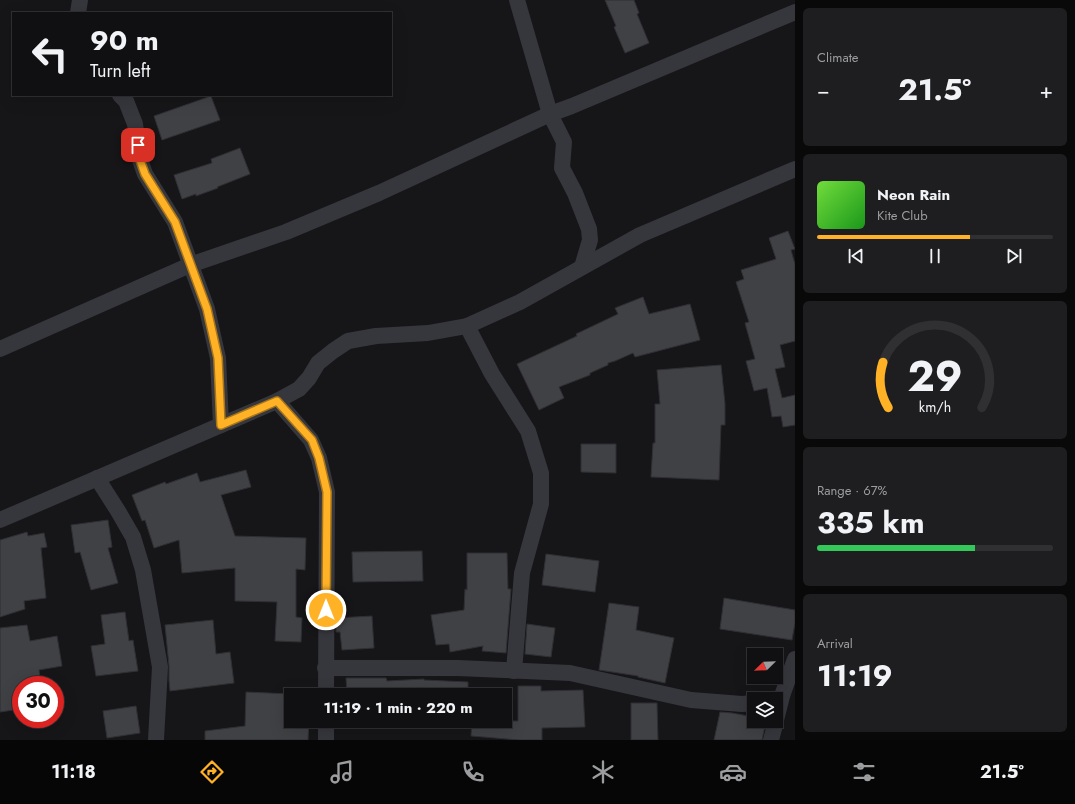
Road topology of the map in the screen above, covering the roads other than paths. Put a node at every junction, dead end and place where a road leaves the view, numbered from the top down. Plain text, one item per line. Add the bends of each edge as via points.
1 (80, 0) edge
2 (517, 0) edge
3 (78, 12) edge
4 (795, 12) edge
5 (121, 96) edge
6 (550, 114) junction
7 (795, 169) edge
8 (190, 265) junction
9 (582, 267) junction
10 (467, 326) junction
11 (0, 349) edge
12 (277, 401) junction
13 (221, 425) junction
14 (97, 478) junction
15 (0, 520) edge
16 (795, 659) edge
17 (325, 668) junction
18 (514, 671) junction
19 (326, 688) edge
20 (781, 692) edge
21 (747, 704) edge
22 (326, 728) edge
23 (774, 728) edge
24 (156, 740) edge
25 (326, 740) edge
26 (771, 740) edge

1 - 3 street
2 - 6 street
4 - 6 street
5 - 8 street via 126,101 135,124 140,160 145,174 175,222
6 - 8 street via 308,223
6 - 9 street via 564,142 562,168 589,229 590,240
7 - 9 street via 640,235
8 - 11 street
8 - 13 street via 207,309 218,358
9 - 10 street via 520,302
10 - 12 street via 428,333 376,336 348,341 318,364 299,389
10 - 18 street via 492,374 528,431 541,473 541,504 522,573
12 - 13 street
12 - 17 street via 312,440 327,492
13 - 14 street
14 - 15 street
14 - 24 street via 132,537 143,570 160,667
16 - 20 street
17 - 18 street via 458,668
17 - 19 street
18 - 21 street via 570,673 691,700
22 - 25 street
23 - 26 street

